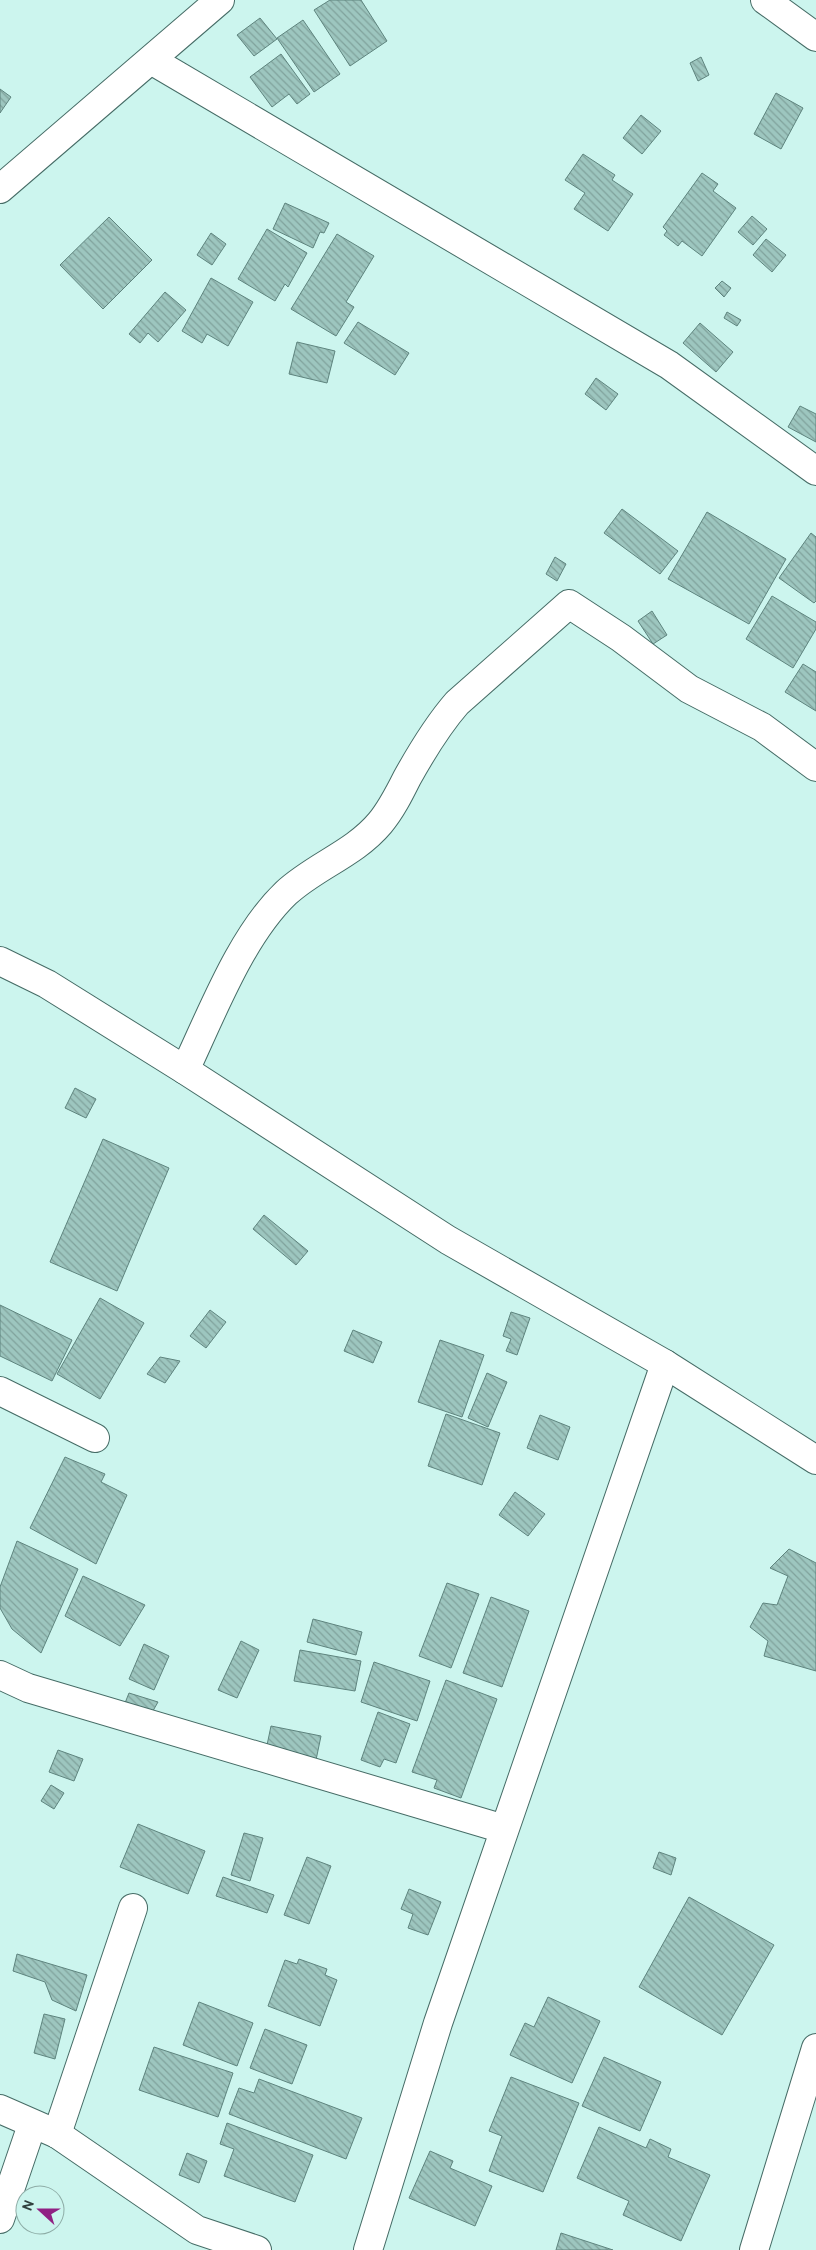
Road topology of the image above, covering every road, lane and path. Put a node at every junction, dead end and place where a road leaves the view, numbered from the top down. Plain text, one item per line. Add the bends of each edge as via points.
1 (220, 0) edge
2 (765, 0) edge
3 (816, 37) edge
4 (151, 60) junction
5 (0, 189) edge
6 (816, 471) edge
7 (816, 767) edge
8 (0, 961) edge
9 (185, 1070) junction
10 (664, 1364) junction
11 (0, 1392) edge
12 (95, 1438) dead end
13 (816, 1460) edge
14 (0, 1675) edge
15 (504, 1829) junction
16 (133, 1908) dead end
17 (816, 2048) edge
18 (0, 2109) edge
19 (44, 2129) junction
20 (0, 2219) edge
21 (257, 2250) edge
22 (368, 2250) edge
23 (754, 2250) edge

1 - 4 street
2 - 3 street
4 - 5 street
4 - 6 street via 669,365
7 - 9 street via 762,727 689,689 569,604 444,718 391,808 369,835 349,852 313,872 270,910 249,940
8 - 9 street via 47,984
9 - 10 street via 448,1240
10 - 13 street
10 - 15 street
11 - 12 street
14 - 15 street via 28,1688
15 - 22 street via 438,2023
16 - 19 street
17 - 23 street
18 - 19 street
19 - 20 street
19 - 21 street via 198,2230

